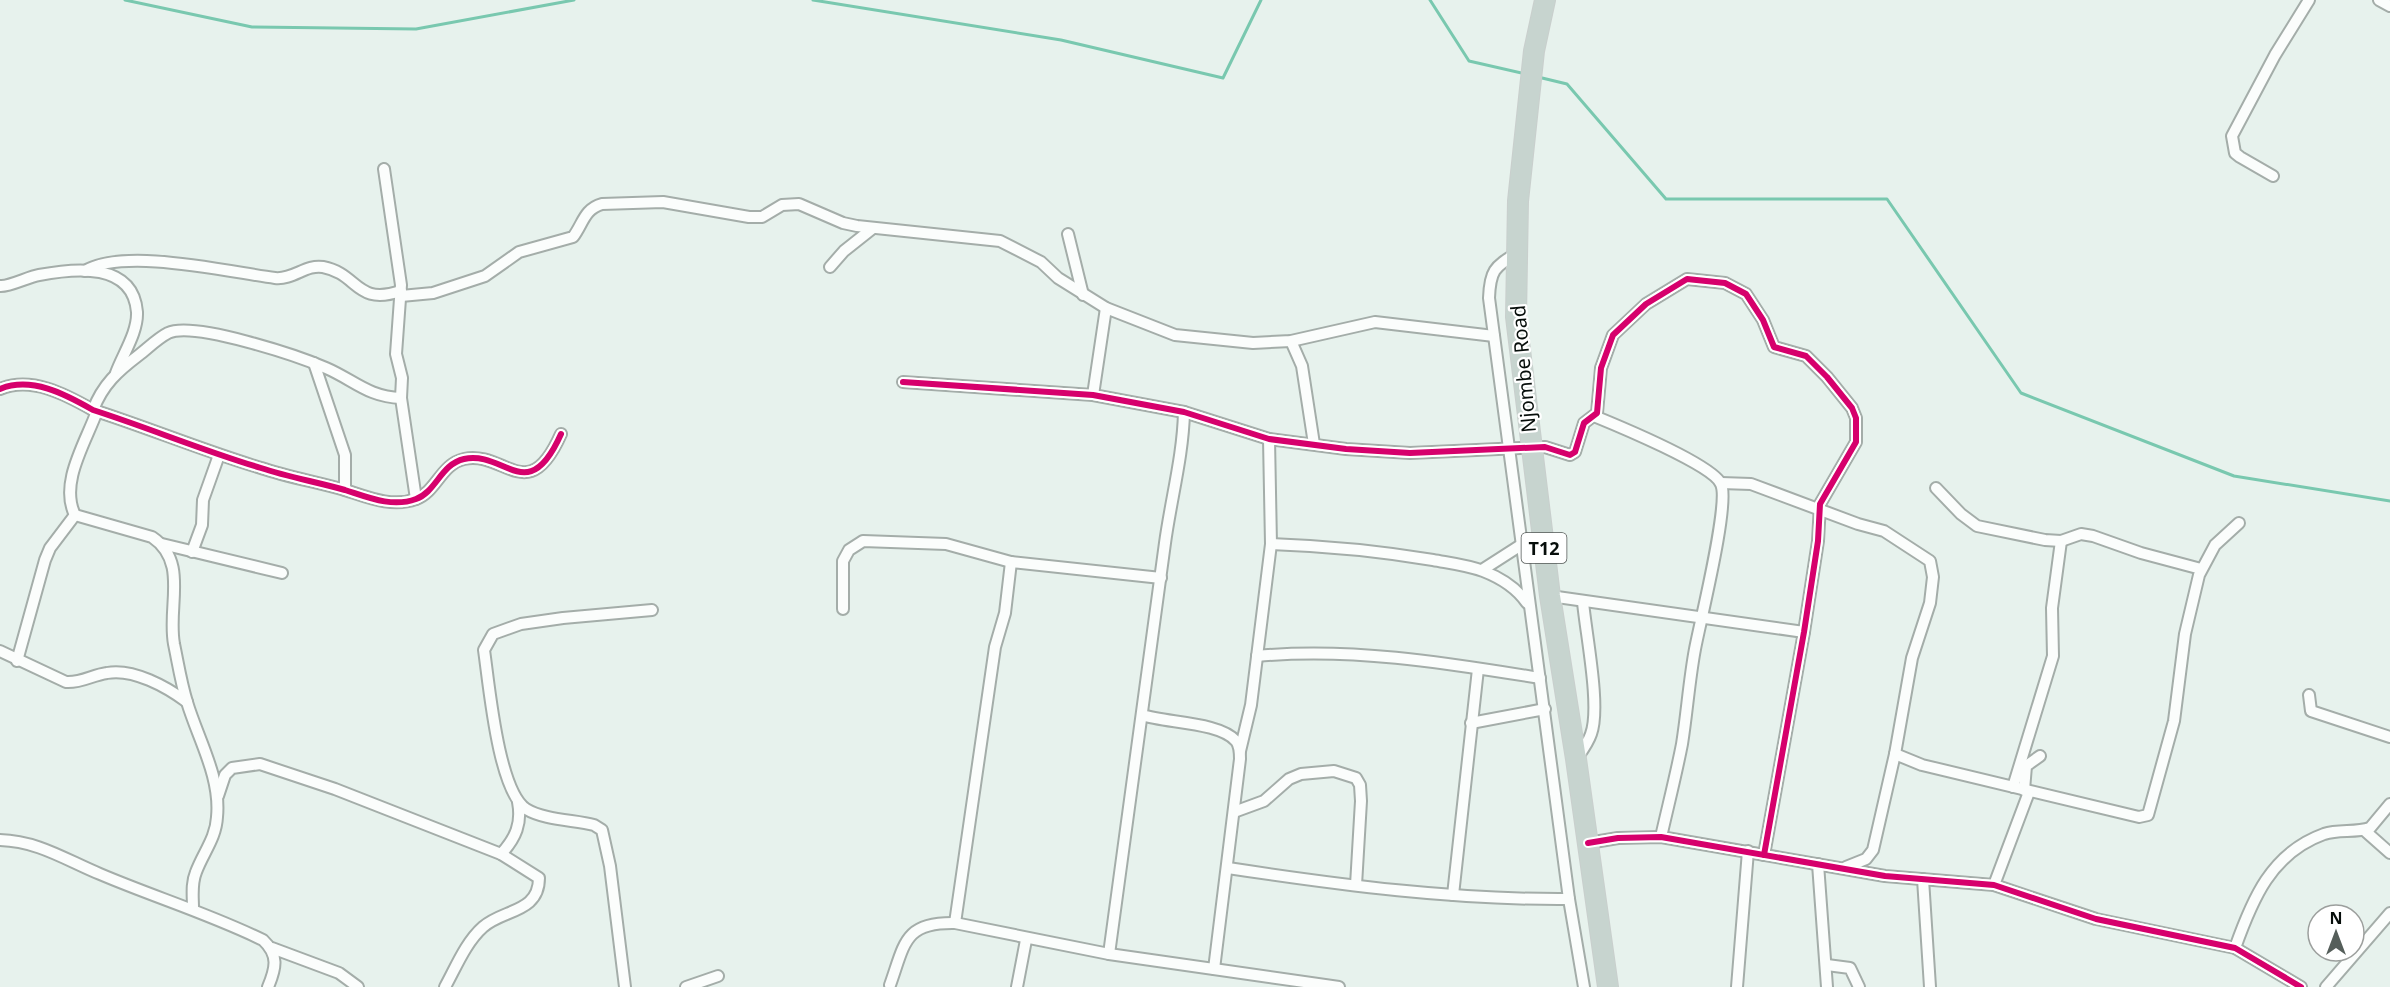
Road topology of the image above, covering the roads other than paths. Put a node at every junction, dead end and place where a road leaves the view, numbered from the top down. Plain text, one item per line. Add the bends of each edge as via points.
1 (1545, 0) edge
2 (2309, 0) edge
3 (2379, 0) edge
4 (2390, 6) edge
5 (384, 168) dead end
6 (2273, 176) dead end
7 (873, 228) junction
8 (1068, 234) dead end
9 (1517, 253) junction
10 (830, 267) dead end
11 (85, 271) junction
12 (0, 286) edge
13 (401, 294) junction
14 (1083, 295) junction
15 (1106, 308) junction
16 (1494, 336) junction
17 (1291, 341) junction
18 (314, 363) junction
19 (116, 373) junction
20 (903, 382) dead end
21 (0, 388) edge
22 (1093, 395) junction
23 (401, 398) junction
24 (95, 410) junction
25 (1184, 412) junction
26 (1594, 416) junction
27 (561, 434) dead end
28 (1269, 439) junction
29 (1314, 444) junction
30 (1531, 449) junction
31 (1511, 450) junction
32 (219, 455) junction
33 (1721, 483) junction
34 (1936, 488) dead end
35 (345, 490) junction
36 (416, 499) junction
37 (1820, 510) junction
38 (75, 515) junction
39 (2239, 523) dead end
40 (2061, 541) junction
41 (162, 544) junction
42 (1271, 544) junction
43 (1521, 545) junction
44 (192, 552) junction
45 (1011, 562) junction
46 (2201, 568) junction
47 (1482, 570) junction
48 (282, 573) dead end
49 (1161, 578) junction
50 (1550, 596) junction
51 (1583, 602) junction
52 (1529, 606) junction
53 (843, 609) dead end
54 (652, 610) dead end
55 (1701, 618) junction
56 (1804, 632) junction
57 (0, 651) edge
58 (1257, 656) junction
59 (17, 661) junction
60 (1478, 669) junction
61 (1540, 678) junction
62 (2309, 695) dead end
63 (187, 702) junction
64 (1545, 709) junction
65 (1142, 715) junction
66 (1471, 723) junction
67 (2390, 737) edge
68 (1240, 751) junction
69 (1894, 754) junction
70 (2040, 756) dead end
71 (1576, 759) junction
72 (2022, 790) junction
73 (217, 801) junction
74 (518, 802) junction
75 (2390, 804) edge
76 (1234, 812) junction
77 (2364, 830) junction
78 (1661, 837) junction
79 (0, 840) edge
80 (1588, 843) junction
81 (1748, 851) junction
82 (2390, 853) edge
83 (501, 854) junction
84 (1764, 855) junction
85 (1818, 864) junction
86 (1846, 867) junction
87 (1228, 868) junction
88 (1923, 879) junction
89 (1356, 885) junction
90 (1994, 885) junction
91 (1453, 895) junction
92 (1569, 900) junction
93 (194, 908) junction
94 (2388, 920) edge
95 (955, 923) junction
96 (1026, 940) junction
97 (272, 948) junction
98 (2235, 948) junction
99 (1109, 954) junction
100 (1827, 965) junction
101 (1214, 969) junction
102 (718, 976) dead end
103 (1294, 983) edge
104 (890, 985) dead end
105 (268, 987) edge
106 (358, 987) edge
107 (445, 987) edge
108 (626, 987) edge
109 (686, 987) edge
110 (1017, 987) edge
111 (1339, 987) edge
112 (1584, 987) edge
113 (1608, 987) edge
114 (1737, 987) edge
115 (1827, 987) edge
116 (1859, 987) edge
117 (1930, 987) edge
118 (2301, 987) edge
119 (2326, 987) edge

1 - 9 highway, Njombe Road / T12 via 1527,107
2 - 6 street via 2232,136 2240,158
3 - 4 street
5 - 13 street
7 - 10 street
7 - 13 street via 843,223 799,204 782,205 762,217 663,202 602,204 583,218 573,237 519,252 485,276 433,293
7 - 14 street via 1000,241 1041,262
8 - 14 street
9 - 16 street via 1494,268 1490,279
9 - 30 highway, Njombe Road / T12 via 1516,317
11 - 12 street via 53,272
11 - 13 street via 127,261 281,278 319,266 337,272 369,295
11 - 19 street via 114,275 132,293 137,312 133,333
13 - 23 street via 395,334
14 - 15 street
15 - 17 street via 1175,335 1253,343
15 - 22 street
16 - 17 street via 1376,322
16 - 31 street
17 - 29 street via 1302,366
18 - 19 street via 217,334 180,330 168,333
18 - 23 street via 364,390 382,397
18 - 35 street via 345,455
19 - 24 street via 101,391
20 - 22 street
21 - 24 street via 30,383
22 - 25 street
23 - 36 street
24 - 32 street
24 - 38 street via 71,479 69,504
25 - 28 street
25 - 49 street
26 - 30 street via 1584,423 1575,452 1570,455 1545,447
26 - 33 street via 1639,435 1715,476
26 - 37 street via 1599,406 1603,359 1613,335 1633,314 1687,279 1740,289 1763,320 1774,347 1811,360 1842,394 1856,417 1856,442 1825,494
27 - 36 street via 544,463 533,468 516,472 480,459 464,459 444,470 427,492
28 - 29 street
28 - 42 street
29 - 31 street via 1399,453
30 - 31 street
30 - 50 highway, Njombe Road / T12
31 - 43 street
32 - 35 street
32 - 44 street via 203,500 202,525
33 - 37 street via 1751,484
33 - 55 street via 1718,536
34 - 40 street via 1977,526
35 - 36 street via 379,501
37 - 56 street
37 - 69 street via 1890,534 1926,556 1932,567 1930,603 1911,658
38 - 41 street via 152,537
38 - 59 street via 45,560
39 - 46 street via 2215,545
40 - 46 street via 2073,535 2093,536 2141,554
40 - 72 street via 2052,608 2054,656
41 - 44 street
41 - 63 street via 176,576 173,640
42 - 47 street via 1382,552
42 - 58 street
43 - 47 street
43 - 52 street
44 - 48 street
45 - 49 street
45 - 53 street via 946,544 863,541 849,550 843,561
45 - 95 street
46 - 72 street via 2185,634 2174,721 2148,815 2139,817
47 - 52 street via 1518,591
49 - 65 street
50 - 51 street
50 - 71 highway, Njombe Road / T12
51 - 55 street
51 - 71 street via 1594,723
52 - 61 street
54 - 74 street via 521,624 493,634 487,642 484,650 499,743
55 - 56 street
55 - 78 street via 1682,744
56 - 84 street
57 - 59 street
58 - 60 street via 1322,652
58 - 68 street via 1247,729
59 - 63 street via 66,682 78,683 110,672 132,675
60 - 61 street
60 - 66 street
61 - 64 street
62 - 67 street via 2311,711
63 - 73 street
64 - 66 street
64 - 92 street
65 - 68 street via 1216,729 1230,735
65 - 99 street
66 - 91 street
68 - 76 street
69 - 72 street via 1922,765
69 - 86 street via 1871,855
70 - 72 street via 2026,766
71 - 80 highway, Njombe Road / T12
72 - 90 street
73 - 83 street via 225,775 232,768 260,764
73 - 93 street via 215,830 195,873
74 - 83 street via 520,823
74 - 108 street via 527,810 602,830
75 - 77 street
76 - 87 street
76 - 89 street via 1264,801 1289,779 1301,774 1334,771 1356,778 1361,801
77 - 82 street
77 - 98 street via 2324,834 2295,850 2256,892
78 - 80 street
78 - 81 street
79 - 93 street via 35,844 98,873
80 - 113 highway, Njombe Road / T12
81 - 84 street
81 - 114 street
83 - 107 street via 533,872 539,878 539,887 530,904 483,927
84 - 85 street
85 - 86 street
85 - 100 street
86 - 88 street
87 - 89 street
87 - 101 street
88 - 90 street
88 - 117 street
89 - 91 street
90 - 98 street via 2096,920
91 - 92 street
92 - 112 street
93 - 97 street via 263,940
94 - 119 street
95 - 96 street
95 - 104 street via 923,925 914,932 905,944
96 - 99 street
96 - 110 street
97 - 105 street via 276,960
97 - 106 street via 339,974
98 - 118 street
99 - 101 street
100 - 115 street
100 - 116 street via 1850,968
101 - 103 street
102 - 109 street
103 - 111 street

